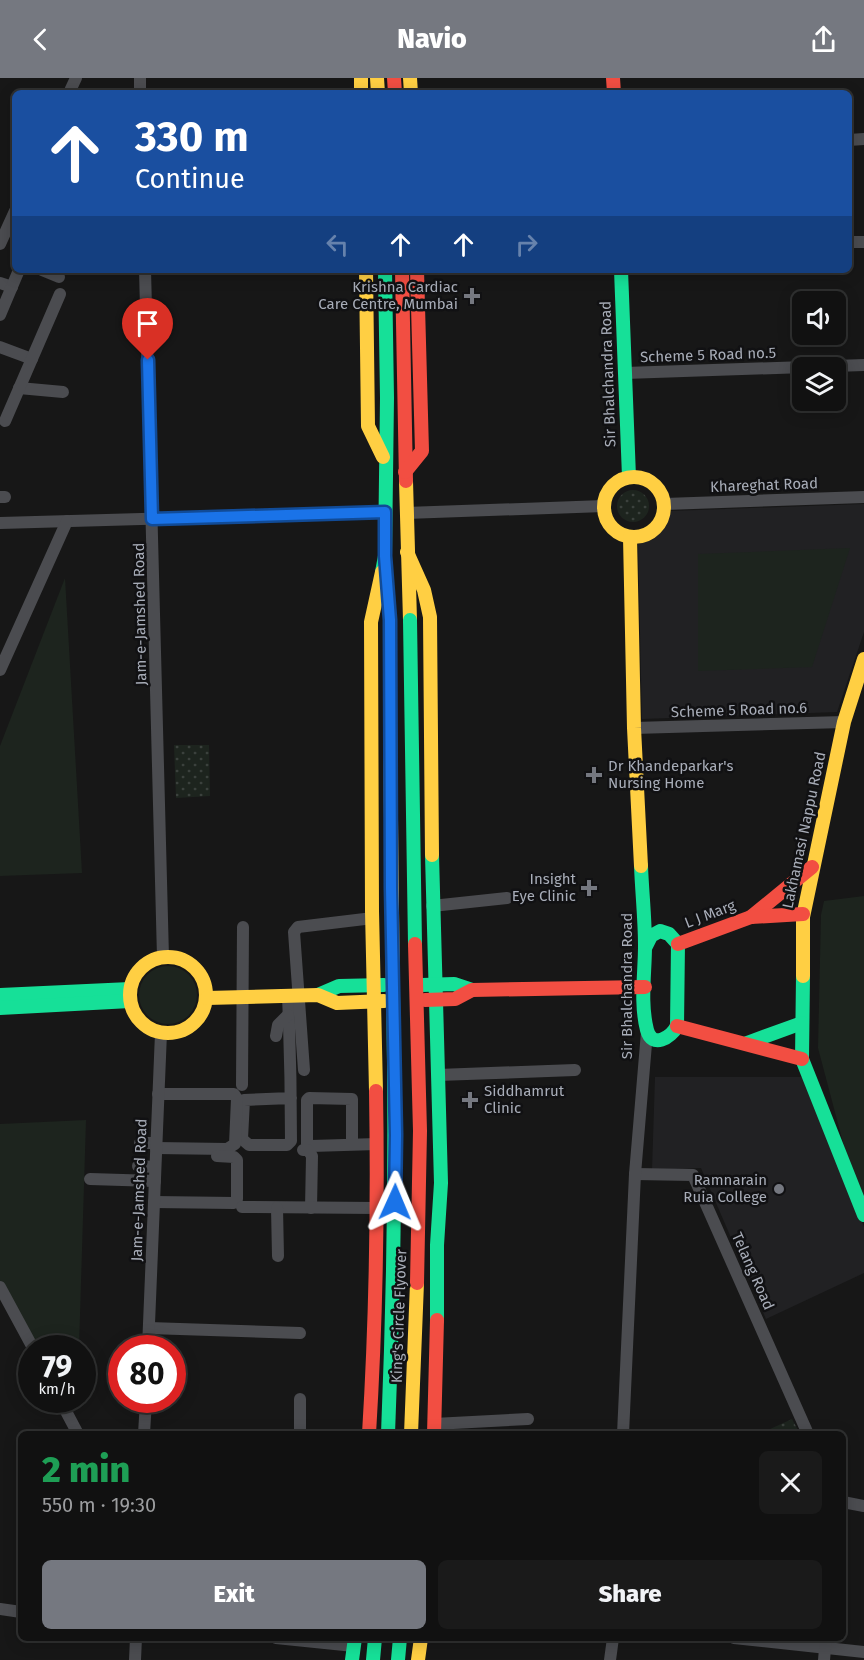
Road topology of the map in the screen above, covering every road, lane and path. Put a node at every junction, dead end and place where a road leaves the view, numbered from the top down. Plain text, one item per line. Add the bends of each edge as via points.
1 (12, 217) edge
2 (0, 242) edge
3 (16, 273) edge
4 (49, 273) edge
5 (145, 273) edge
6 (366, 273) edge
7 (385, 273) edge
8 (402, 273) edge
9 (417, 273) edge
10 (621, 273) edge
11 (58, 277) dead end
12 (6, 285) edge
13 (60, 294) dead end
14 (0, 315) edge
15 (0, 347) edge
16 (32, 359) junction
17 (864, 365) edge
18 (625, 373) junction
19 (19, 388) junction
20 (63, 392) dead end
21 (5, 421) dead end
22 (386, 463) junction
23 (405, 472) junction
24 (629, 477) junction
25 (864, 496) edge
26 (665, 504) junction
27 (604, 506) junction
28 (385, 512) junction
29 (406, 513) junction
30 (152, 519) junction
31 (67, 521) junction
32 (0, 523) edge
33 (630, 537) junction
34 (407, 552) junction
35 (385, 556) junction
36 (864, 659) edge
37 (0, 670) edge
38 (844, 722) junction
39 (634, 728) junction
40 (812, 867) junction
41 (507, 898) dead end
42 (432, 906) junction
43 (803, 914) junction
44 (751, 917) junction
45 (373, 918) junction
46 (243, 927) dead end
47 (678, 944) junction
48 (645, 948) junction
49 (163, 957) junction
50 (436, 984) junction
51 (375, 986) junction
52 (645, 987) junction
53 (472, 990) junction
54 (0, 995) edge
55 (130, 995) junction
56 (318, 995) junction
57 (294, 996) junction
58 (207, 998) junction
59 (243, 998) junction
60 (436, 1000) junction
61 (375, 1002) junction
62 (0, 1008) edge
63 (288, 1015) junction
64 (802, 1023) junction
65 (677, 1026) junction
66 (647, 1032) junction
67 (161, 1033) junction
68 (276, 1036) dead end
69 (747, 1043) junction
70 (802, 1059) junction
71 (304, 1070) dead end
72 (574, 1070) dead end
73 (438, 1074) junction
74 (242, 1085) dead end
75 (158, 1094) junction
76 (291, 1098) junction
77 (140, 1143) dead end
78 (352, 1144) junction
79 (377, 1144) junction
80 (303, 1150) dead end
81 (156, 1153) junction
82 (138, 1166) dead end
83 (635, 1174) junction
84 (90, 1179) dead end
85 (155, 1181) junction
86 (154, 1202) junction
87 (242, 1207) dead end
88 (277, 1208) junction
89 (311, 1208) junction
90 (378, 1208) junction
91 (864, 1215) edge
92 (278, 1256) dead end
93 (0, 1287) edge
94 (149, 1328) junction
95 (300, 1333) dead end
96 (26, 1335) edge
97 (149, 1335) edge
98 (300, 1399) dead end
99 (67, 1413) edge
100 (145, 1413) edge
101 (528, 1419) dead end
102 (434, 1429) edge
103 (76, 1431) edge
104 (144, 1431) edge
105 (300, 1431) edge
106 (369, 1431) edge
107 (388, 1431) edge
108 (411, 1431) edge
109 (623, 1431) edge
110 (807, 1431) edge
111 (846, 1503) edge
112 (864, 1506) edge
113 (0, 1610) edge
114 (18, 1612) edge
115 (136, 1641) edge
116 (304, 1641) edge
117 (375, 1641) edge
118 (400, 1641) edge
119 (421, 1641) edge
120 (613, 1641) edge
121 (759, 1641) edge
122 (354, 1648) edge
123 (825, 1649) edge
124 (864, 1652) edge
125 (135, 1660) edge
126 (373, 1660) edge
127 (398, 1660) edge
128 (418, 1660) edge
129 (610, 1660) edge

1 - 2 street
3 - 12 street
4 - 11 street
5 - 30 street, Jam-e-Jamshed Road
6 - 22 main road via 368,426
7 - 22 main road
8 - 23 main road, King's Circle Flyover
9 - 23 main road via 422,451
10 - 18 main road, Sir Bhalchandra Road
12 - 14 street
13 - 16 street
15 - 16 street
16 - 19 street
17 - 18 street, Scheme 5 Road no.5
18 - 24 main road, Sir Bhalchandra Road
19 - 20 street
19 - 21 street
22 - 28 main road
23 - 29 main road, King's Circle Flyover
24 - 26 main road via 649,480 657,486
24 - 27 main road via 610,488
25 - 26 street, Khareghat Road
26 - 33 main road via 658,525 640,537
27 - 29 street
27 - 33 main road via 614,530
28 - 30 street
28 - 35 main road
29 - 34 main road, King's Circle Flyover
30 - 31 street
30 - 49 street, Jam-e-Jamshed Road
31 - 32 street
31 - 37 street
33 - 39 main road, Sir Bhalchandra Road
34 - 42 main road via 424,590 430,617
34 - 108 main road, King's Circle Flyover, bridge via 420,1131
35 - 45 main road via 371,622
35 - 107 main road, King's Circle Flyover, bridge via 390,620 396,1135
36 - 38 main road, Lakhamasi Nappu Road
38 - 39 street, Scheme 5 Road no.6
38 - 40 main road, Lakhamasi Nappu Road
39 - 48 main road, Sir Bhalchandra Road
40 - 43 main road, Lakhamasi Nappu Road
40 - 44 main road
41 - 42 street
42 - 50 main road
43 - 44 main road, L J Marg
43 - 64 main road, Lakhamasi Nappu Road
44 - 47 main road, L J Marg
45 - 51 main road
45 - 57 street via 298,927 294,932
46 - 59 street
47 - 48 main road, L J Marg via 665,931 655,932
47 - 65 main road
48 - 52 main road, Sir Bhalchandra Road
49 - 55 main road via 138,972
49 - 58 main road via 192,964 202,975
50 - 51 main road
50 - 53 main road
50 - 60 main road
51 - 56 main road via 339,986
51 - 61 main road
52 - 53 main road
52 - 66 main road, Sir Bhalchandra Road
53 - 60 main road via 455,999
54 - 55 main road
55 - 62 main road
55 - 67 main road via 138,1018
56 - 57 main road
56 - 61 main road via 337,1003
57 - 59 main road
57 - 63 street
57 - 71 street
58 - 59 main road
58 - 67 main road via 196,1022 173,1033
59 - 74 street
60 - 61 main road
60 - 73 main road
61 - 79 main road
63 - 68 street via 278,1024
63 - 76 street
64 - 69 main road
64 - 70 main road, Lakhamasi Nappu Road
65 - 66 main road via 668,1039 660,1041
65 - 69 main road
66 - 83 street, Sir Bhalchandra Road
67 - 75 street, Jam-e-Jamshed Road
69 - 70 main road
70 - 91 main road, Lakhamasi Nappu Road
72 - 73 street
73 - 102 main road via 441,1183
75 - 81 street, Jam-e-Jamshed Road
75 - 81 street via 234,1094 237,1099 235,1144 227,1149
76 - 76 street via 291,1143 244,1143 244,1100
77 - 81 street
78 - 78 street via 307,1144 309,1098 354,1101
78 - 79 street
79 - 90 main road
80 - 89 street via 312,1156
81 - 82 street
81 - 85 street, Jam-e-Jamshed Road
81 - 86 street via 236,1158 237,1199 234,1203
83 - 109 street, Sir Bhalchandra Road
83 - 110 street, Telang Road via 693,1175
84 - 85 street via 111,1176
85 - 86 street, Jam-e-Jamshed Road
86 - 94 street, Jam-e-Jamshed Road
87 - 88 street
88 - 89 street
88 - 92 street
89 - 90 street
90 - 106 main road
93 - 96 street
94 - 95 street
94 - 97 street, Jam-e-Jamshed Road
98 - 105 street
99 - 103 street
100 - 104 street
101 - 102 street
111 - 112 street
113 - 114 street
115 - 125 street
116 - 122 street
117 - 126 main road
118 - 127 main road
119 - 128 main road
120 - 129 street
121 - 123 street
123 - 124 street

